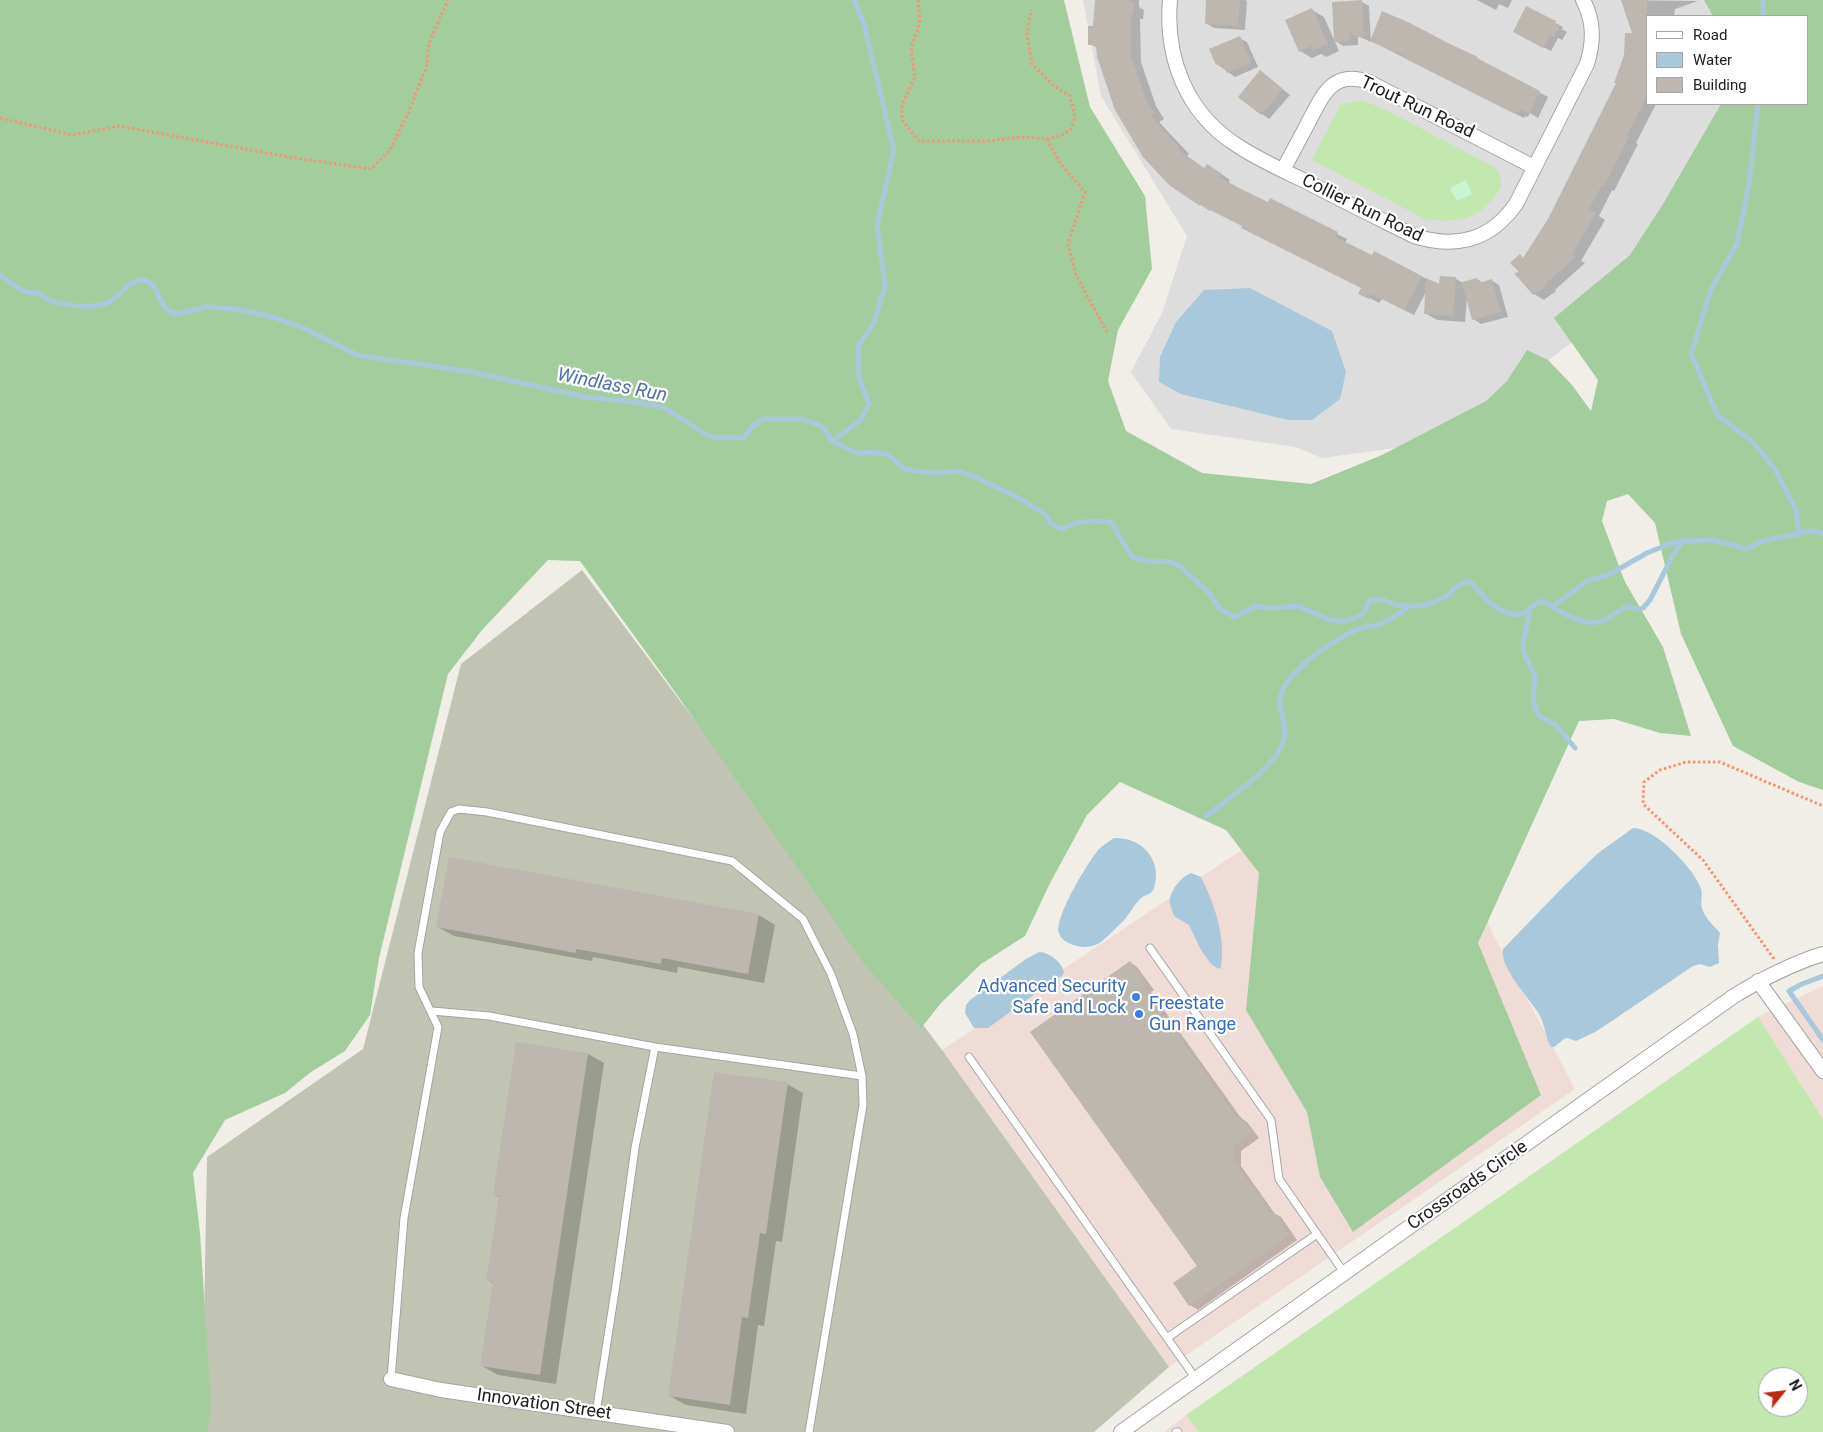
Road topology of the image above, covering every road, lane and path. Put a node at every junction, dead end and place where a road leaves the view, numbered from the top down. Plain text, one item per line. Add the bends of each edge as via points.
1 (448, 0) edge
2 (918, 0) edge
3 (1170, 0) edge
4 (1583, 0) edge
5 (1031, 10) dead end
6 (0, 118) edge
7 (1047, 139) junction
8 (1534, 167) junction
9 (1283, 170) junction
10 (1107, 332) dead end
11 (1823, 806) edge
12 (1150, 948) dead end
13 (1823, 954) edge
14 (1782, 970) junction
15 (1758, 982) junction
16 (432, 1011) junction
17 (655, 1047) junction
18 (969, 1057) dead end
19 (1823, 1071) edge
20 (862, 1076) junction
21 (1317, 1234) junction
22 (1345, 1274) junction
23 (1167, 1338) junction
24 (391, 1379) joint
25 (1196, 1379) junction
26 (596, 1413) junction
27 (727, 1432) edge
28 (809, 1432) edge
29 (1121, 1432) edge

1 - 6 path via 429,43 427,65 409,111 390,150 371,169 119,126 73,135
2 - 7 path via 920,23 911,48 915,77 902,105 902,120 919,141
3 - 9 street, Collier Run Road via 1172,54 1189,96 1228,139
4 - 8 street, Collier Run Road via 1592,27 1592,46 1587,64
5 - 7 path via 1027,34 1032,64 1054,86 1070,96 1075,118 1071,130
7 - 10 path via 1060,163 1085,192 1068,244 1076,275
8 - 9 street, Collier Run Road via 1516,204 1500,223 1476,238 1448,243 1414,236
8 - 9 street, Trout Run Road via 1369,82 1353,78 1336,82 1324,93
11 - 14 path via 1720,762 1686,762 1660,770 1644,782 1643,804 1703,860
12 - 21 lane via 1271,1120 1279,1179
13 - 14 street, Crossroads Circle
14 - 15 street, Crossroads Circle
15 - 19 street
15 - 22 street, Crossroads Circle
16 - 17 lane via 489,1016
16 - 20 lane via 419,987 418,953 440,832 451,812 459,809 487,812 732,861 803,919 832,974 853,1034
16 - 24 lane via 438,1028 404,1218
17 - 20 lane
17 - 26 lane via 635,1148
18 - 23 lane
20 - 28 lane via 863,1105
21 - 22 lane
21 - 23 lane
22 - 25 street, Crossroads Circle
23 - 25 lane
24 - 26 street, Innovation Street via 441,1390
25 - 29 street, Crossroads Circle
26 - 27 street, Innovation Street

